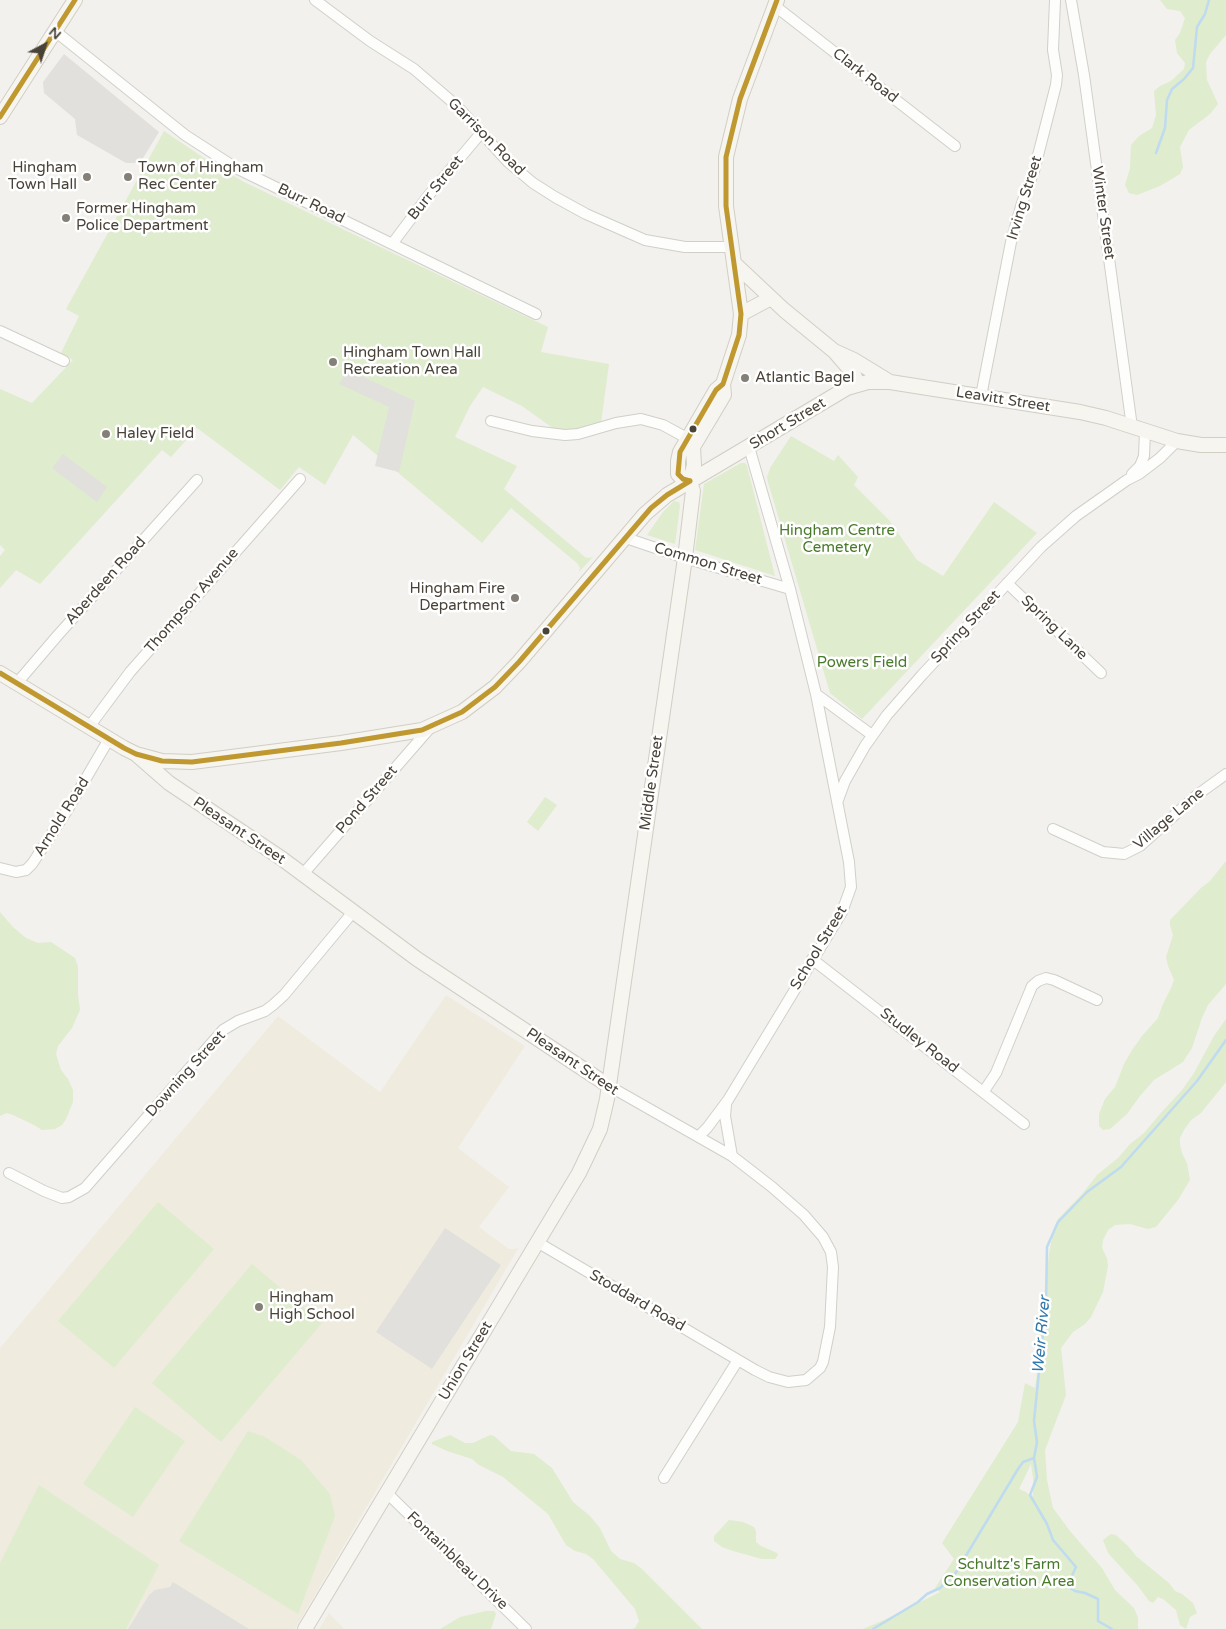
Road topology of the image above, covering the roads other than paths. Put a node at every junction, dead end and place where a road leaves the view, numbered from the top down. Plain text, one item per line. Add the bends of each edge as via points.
1 (75, 0) edge
2 (315, 0) edge
3 (1055, 0) edge
4 (1072, 0) edge
5 (776, 3) edge
6 (55, 31) junction
7 (0, 117) edge
8 (481, 133) junction
9 (955, 146) dead end
10 (392, 244) junction
11 (732, 247) junction
12 (735, 264) junction
13 (771, 298) junction
14 (536, 314) dead end
15 (741, 314) junction
16 (0, 331) edge
17 (834, 351) junction
18 (64, 361) dead end
19 (890, 382) junction
20 (858, 384) junction
21 (981, 396) junction
22 (491, 421) dead end
23 (1138, 429) junction
24 (692, 440) junction
25 (1177, 441) junction
26 (749, 447) junction
27 (1225, 447) edge
28 (300, 479) dead end
29 (196, 480) dead end
30 (1126, 480) junction
31 (690, 481) junction
32 (626, 538) junction
33 (685, 558) junction
34 (1008, 583) junction
35 (790, 589) junction
36 (0, 673) edge
37 (1101, 673) dead end
38 (17, 684) junction
39 (816, 694) junction
40 (432, 726) junction
41 (89, 727) junction
42 (872, 735) junction
43 (109, 739) junction
44 (136, 754) junction
45 (1226, 774) edge
46 (838, 801) junction
47 (1053, 829) dead end
48 (0, 868) edge
49 (303, 874) junction
50 (353, 912) junction
51 (812, 959) junction
52 (1097, 1000) dead end
53 (608, 1086) junction
54 (984, 1091) junction
55 (728, 1100) junction
56 (1024, 1124) dead end
57 (699, 1136) junction
58 (732, 1156) junction
59 (9, 1173) dead end
60 (537, 1242) junction
61 (738, 1360) junction
62 (664, 1478) dead end
63 (388, 1494) junction
64 (305, 1629) edge
65 (526, 1629) edge

1 - 6 main road
2 - 8 street, Garrison Road via 414,69 457,106
3 - 21 street, Irving Street via 1053,50 1056,85 1034,171 1011,242
4 - 23 street, Winter Street
5 - 9 street, Clark Road
5 - 11 main road via 740,99 728,150 725,194
6 - 7 main road
6 - 10 street, Burr Road via 185,135 215,155
8 - 10 street, Burr Street
8 - 11 street, Garrison Road via 533,183 610,226 656,243
10 - 14 street, Burr Road
11 - 12 main road
12 - 13 main road, Leavitt Street
12 - 15 main road
13 - 15 main road
13 - 17 main road, Leavitt Street
15 - 24 main road via 723,384 724,395 711,407
16 - 18 street
17 - 19 main road, Leavitt Street
17 - 20 main road, Leavitt Street
19 - 20 main road, Short Street
19 - 21 main road, Leavitt Street
20 - 26 main road, Short Street
21 - 23 main road, Leavitt Street via 1080,412
22 - 24 street via 565,435 640,419
23 - 25 main road, Leavitt Street
23 - 30 street, Spring Street via 1144,456 1140,466
24 - 31 main road, Middle Street via 694,465
25 - 27 main road, Leavitt Street
25 - 30 street, Spring Street via 1160,458
26 - 31 main road, Short Street
26 - 35 street, School Street
28 - 41 street, Thompson Avenue via 130,672
29 - 38 street, Aberdeen Road
30 - 34 street, Spring Street via 1063,527
31 - 32 main road, Short Street via 657,502
31 - 33 main road, Middle Street via 693,491
32 - 33 street, Common Street
32 - 40 main road, Short Street via 502,680 462,712
33 - 35 street, Common Street
33 - 53 main road, Middle Street
34 - 37 street, Spring Lane
34 - 42 street, Spring Street via 916,680
35 - 39 street, School Street
36 - 38 main road
38 - 41 main road
39 - 42 street
39 - 46 street, School Street
40 - 44 main road, Short Street via 401,734 192,762 162,762
40 - 49 street, Pond Street
41 - 43 main road
42 - 46 street, Spring Street via 845,781
43 - 44 main road
43 - 48 street, Arnold Road via 32,864 26,870 16,872
44 - 49 main road, Pleasant Street via 169,784
45 - 47 street, Village Lane via 1197,794 1140,846 1124,854 1103,852
46 - 51 street, School Street via 852,887 842,912
49 - 50 main road, Pleasant Street
50 - 53 main road, Pleasant Street
50 - 59 street, Downing Street via 273,1006 223,1030 85,1188 62,1198
51 - 54 street, Studley Road
51 - 55 street, School Street
52 - 54 street via 1054,980 1038,981 1032,986 996,1073
53 - 57 street, Pleasant Street
53 - 60 main road, Union Street via 604,1115 593,1146
54 - 56 street, Studley Road
55 - 57 street, School Street
55 - 58 street, School Street via 725,1116
57 - 58 street, Pleasant Street
58 - 61 street, Pleasant Street via 812,1224 828,1245 833,1267 829,1341 823,1362 815,1374 806,1380 788,1382 769,1377
60 - 61 street, Stoddard Road
60 - 63 main road, Union Street
61 - 62 street
63 - 64 main road, Union Street
63 - 65 street, Fontainbleau Drive

